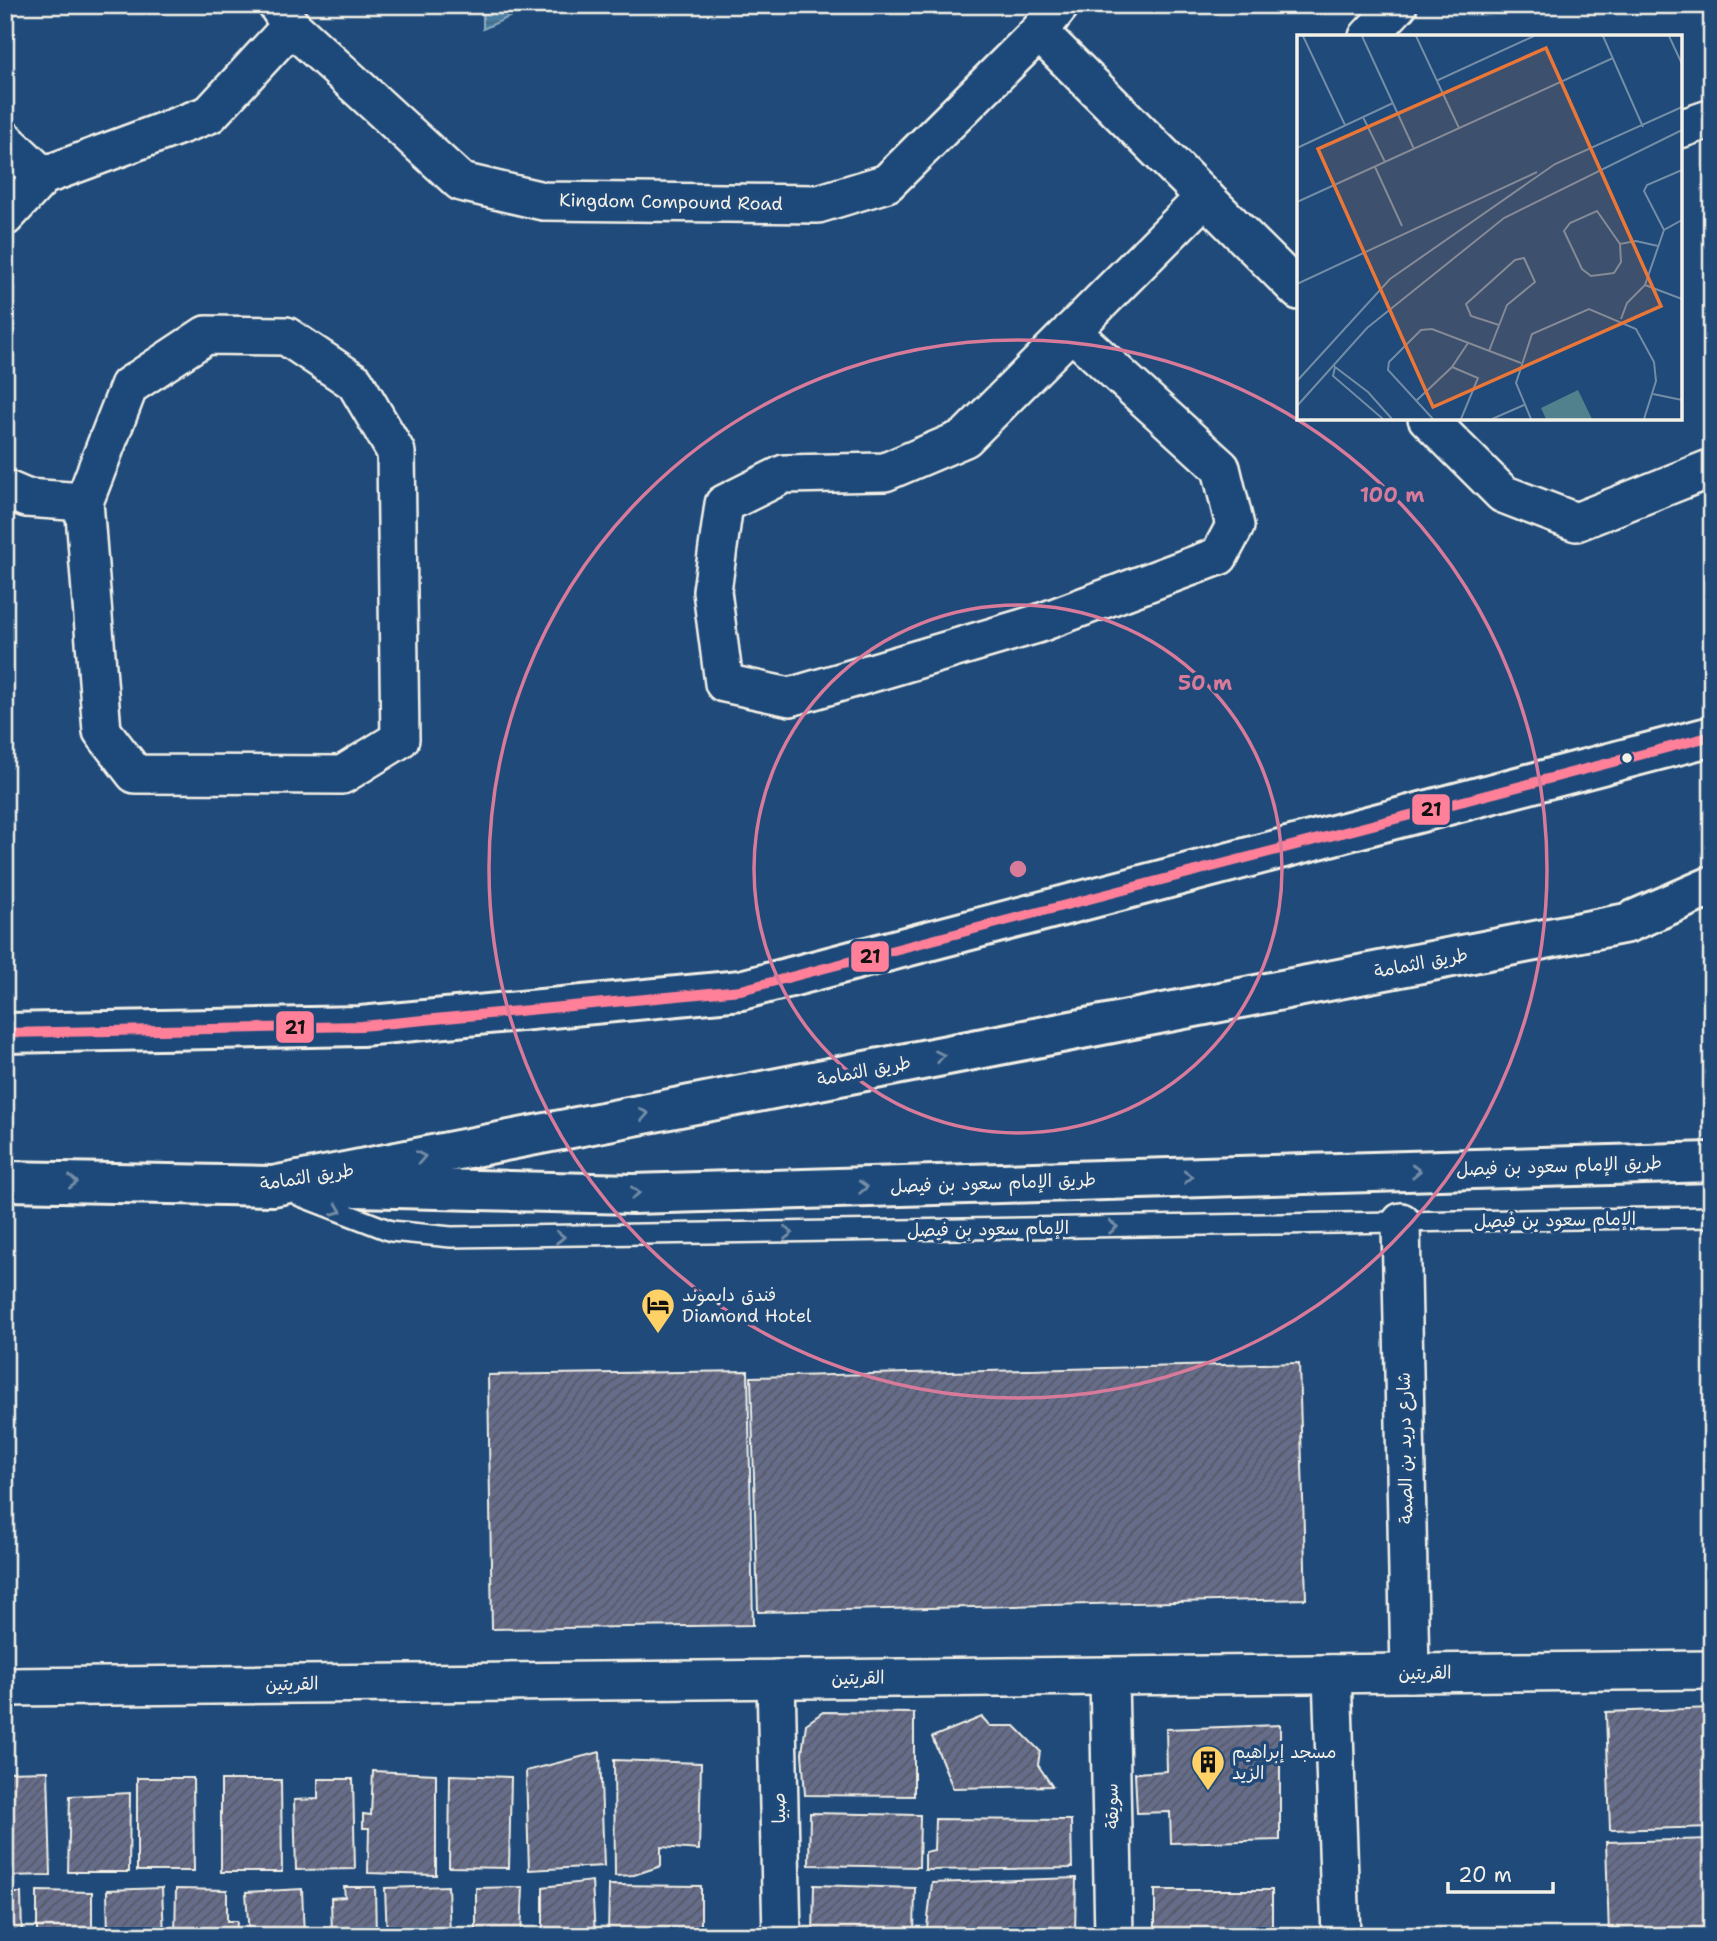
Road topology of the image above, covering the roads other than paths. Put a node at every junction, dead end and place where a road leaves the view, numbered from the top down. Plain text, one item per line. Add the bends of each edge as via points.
1 (1398, 5) edge
2 (284, 16) edge
3 (1049, 19) edge
4 (1370, 35) edge
5 (1712, 118) edge
6 (1682, 128) edge
7 (5, 140) edge
8 (43, 176) junction
9 (1205, 197) junction
10 (5, 217) edge
11 (1297, 289) edge
12 (1072, 331) junction
13 (1429, 420) edge
14 (1712, 468) edge
15 (5, 489) edge
16 (84, 502) junction
17 (1712, 736) edge
18 (1712, 886) edge
19 (5, 1033) edge
20 (1712, 1162) edge
21 (5, 1181) edge
22 (273, 1186) junction
23 (1712, 1217) edge
24 (1401, 1222) junction
25 (1712, 1670) edge
26 (1410, 1673) junction
27 (1332, 1674) junction
28 (1109, 1676) junction
29 (776, 1679) junction
30 (5, 1687) edge
31 (782, 1936) edge
32 (1114, 1936) edge
33 (1341, 1936) edge

1 - 4 street
2 - 3 street, Kingdom Compound Road via 461,181 543,201 818,204 887,183
2 - 8 street via 210,114
3 - 9 street
5 - 6 street
7 - 8 street
8 - 10 street
9 - 11 street
9 - 12 street
12 - 12 street via 965,438 886,472 784,474 723,504 712,591 724,683 790,697 1037,624 1219,556 1235,526 1221,468
13 - 14 street via 1503,494 1576,522
15 - 16 street via 26,498
16 - 16 street via 102,730 135,775 342,775 400,739 396,452 355,382 286,336 206,335 129,386
17 - 19 main road via 741,990 361,1026
22 -> 18 main road, طريق الثمامة via 1627,923
22 -> 20 main road, طريق الإمام سعود بن فيصل via 633,1194
21 -> 22 main road, طريق الثمامة
22 -> 24 lane, الإمام سعود بن فيصل via 391,1231 451,1237
23 - 24 lane, الإمام سعود بن فيصل
24 - 26 street, شارع دريد بن الصمة
25 - 26 street, القريتين
26 - 27 street, القريتين
27 - 28 street, القريتين
27 - 33 street
28 - 29 street, القريتين
28 - 32 street, سويقة
29 - 30 street, القريتين
29 - 31 street, صبيا

